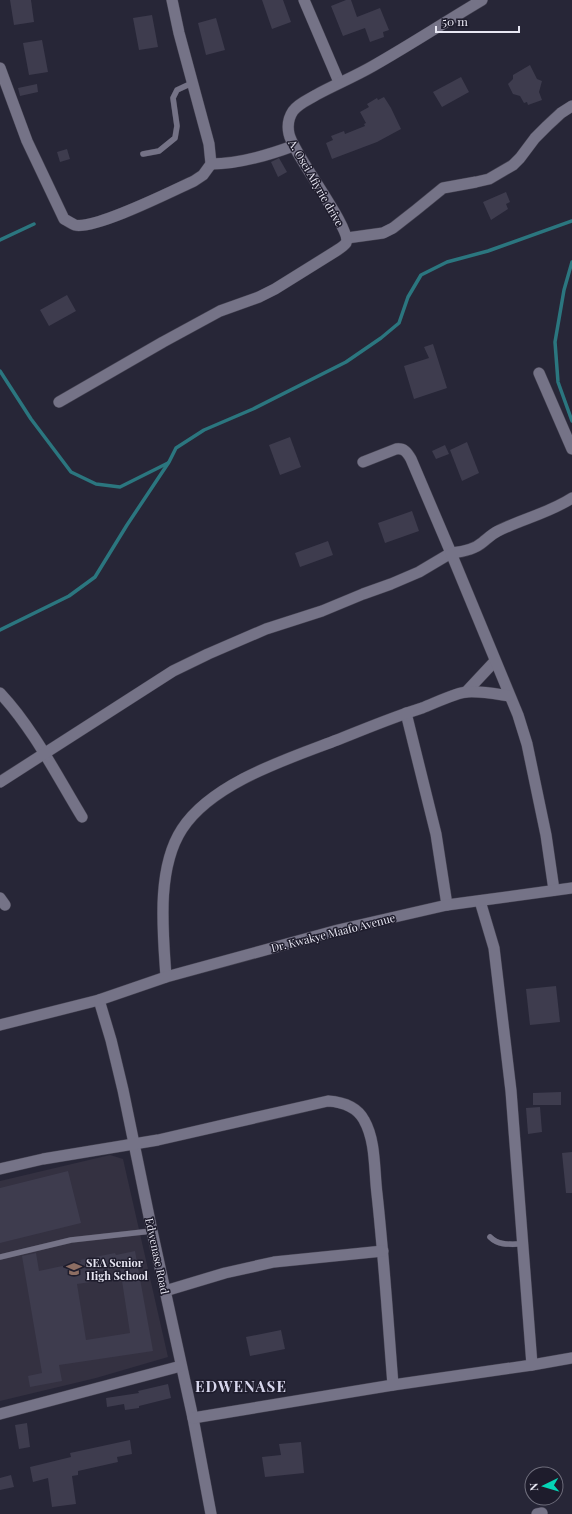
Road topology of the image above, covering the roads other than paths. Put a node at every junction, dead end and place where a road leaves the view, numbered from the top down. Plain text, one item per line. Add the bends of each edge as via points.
1 (172, 0) edge
2 (304, 0) edge
3 (481, 0) edge
4 (0, 68) edge
5 (339, 82) junction
6 (192, 83) junction
7 (572, 106) edge
8 (293, 146) junction
9 (143, 154) dead end
10 (211, 164) junction
11 (346, 238) junction
12 (539, 373) dead end
13 (60, 402) dead end
14 (572, 449) edge
15 (363, 462) dead end
16 (572, 498) edge
17 (451, 553) junction
18 (495, 661) junction
19 (466, 692) junction
20 (0, 693) edge
21 (509, 696) junction
22 (406, 713) junction
23 (44, 753) junction
24 (0, 782) edge
25 (82, 817) dead end
26 (572, 888) edge
27 (554, 890) junction
28 (480, 901) junction
29 (447, 905) junction
30 (166, 977) junction
31 (99, 1000) junction
32 (0, 1025) edge
33 (134, 1144) junction
34 (0, 1169) edge
35 (152, 1231) junction
36 (490, 1237) dead end
37 (523, 1244) junction
38 (383, 1251) junction
39 (0, 1257) edge
40 (165, 1291) junction
41 (572, 1358) edge
42 (532, 1365) junction
43 (181, 1366) junction
44 (393, 1385) junction
45 (0, 1414) edge
46 (193, 1418) junction
47 (211, 1514) edge
48 (537, 1514) edge
49 (542, 1514) edge

1 - 6 street
2 - 5 street
3 - 5 street, A. Osei Afiyrie drive via 372,66
4 - 10 street via 27,141 64,219 76,225 109,219 194,181 204,175
5 - 8 street, A. Osei Afiyrie drive via 294,110 288,120 288,133
6 - 9 lane via 177,90 173,98 177,126 175,138 159,151
6 - 10 street via 209,144
7 - 11 street via 535,138 514,165 489,178 442,188 393,228 383,233
8 - 10 street via 265,156 227,164
8 - 11 street, A. Osei Afiyrie drive via 331,207
11 - 13 street, A. Osei Afiyrie drive via 346,243 336,251 274,289 220,311
12 - 14 street
15 - 17 street via 396,449 404,450 411,459
16 - 17 street via 557,507 496,532 472,548
17 - 18 street
17 - 23 street via 419,572 391,584 266,629 208,654 167,675
18 - 19 street
18 - 21 street
19 - 21 street
19 - 22 street
20 - 23 street
21 - 27 street via 527,744 546,835
22 - 29 street via 436,834
22 - 30 street via 260,770 210,800 190,817 176,840 167,868 163,918
23 - 24 street
23 - 25 street
26 - 27 street, Dr. Kwakye Maafo Avenue
27 - 28 street, Dr. Kwakye Maafo Avenue
28 - 29 street, Dr. Kwakye Maafo Avenue
28 - 37 street via 494,948 511,1091
29 - 30 street, Dr. Kwakye Maafo Avenue via 313,936
30 - 31 street, Dr. Kwakye Maafo Avenue
31 - 32 street, Dr. Kwakye Maafo Avenue
31 - 33 street, Edwenase Road via 111,1040
33 - 34 street
33 - 35 street, Edwenase Road
33 - 38 street via 328,1101 348,1106 363,1118 370,1135
35 - 39 lane via 71,1240
35 - 40 street, Edwenase Road
36 - 37 lane via 501,1244
37 - 42 street
38 - 40 street via 274,1262
38 - 44 street
40 - 43 street, Edwenase Road
41 - 42 street
42 - 44 street
43 - 45 street
43 - 46 street, Edwenase Road
44 - 46 street
46 - 47 street, Edwenase Road
48 - 49 street

